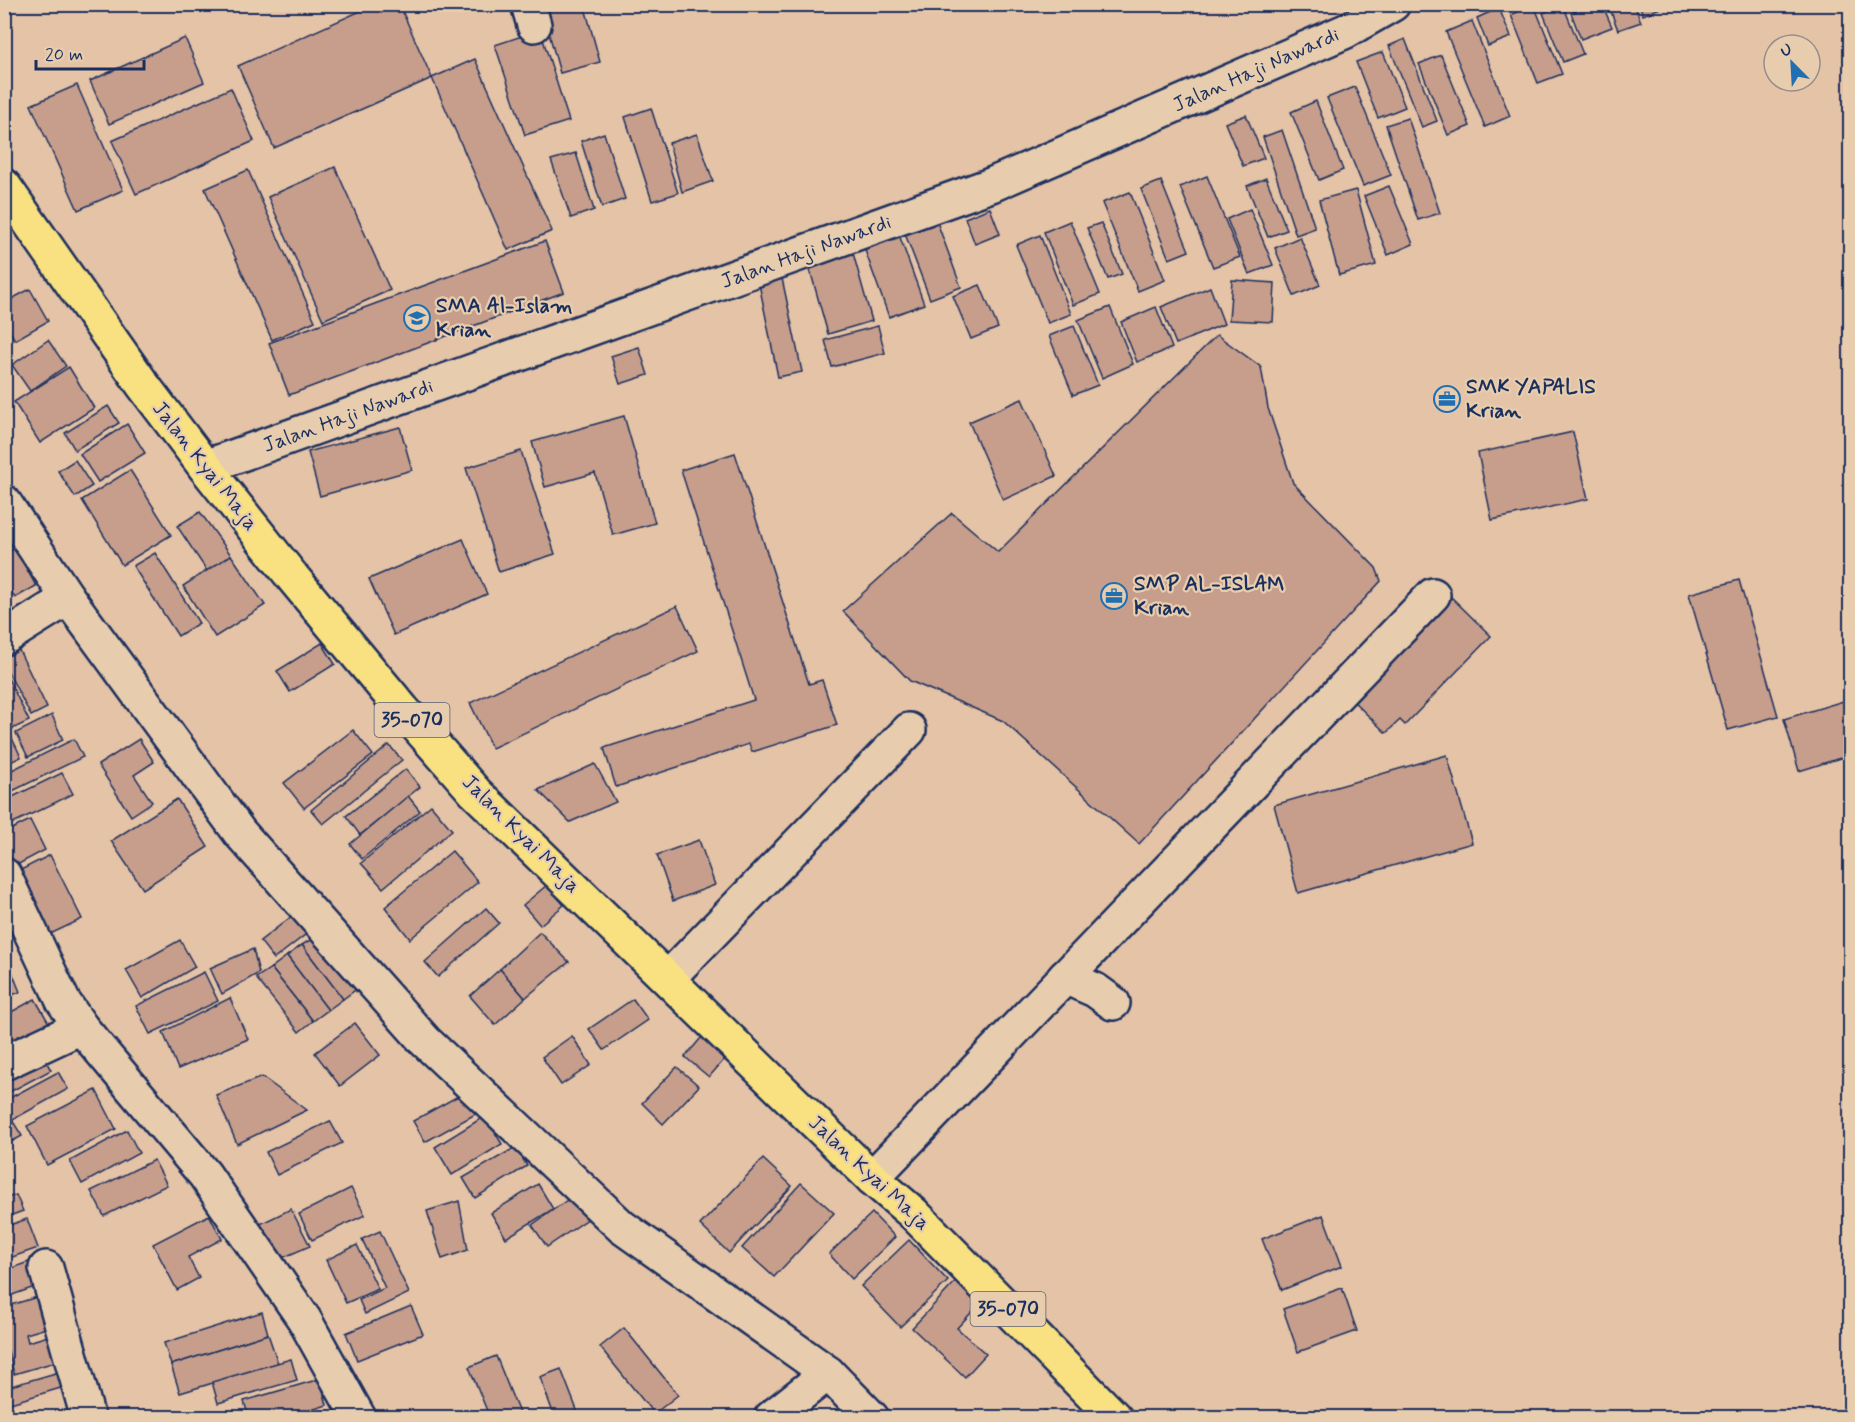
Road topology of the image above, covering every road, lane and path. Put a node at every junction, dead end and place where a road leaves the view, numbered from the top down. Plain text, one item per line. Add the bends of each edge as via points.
1 (1393, 4) edge
2 (1343, 18) edge
3 (6, 190) edge
4 (205, 467) junction
5 (4, 502) edge
6 (1433, 595) dead end
7 (68, 598) junction
8 (4, 638) edge
9 (909, 730) dead end
10 (4, 875) edge
11 (668, 978) junction
12 (81, 1027) junction
13 (4, 1063) edge
14 (884, 1188) junction
15 (46, 1268) dead end
16 (828, 1373) junction
17 (88, 1418) edge
18 (359, 1418) edge
19 (771, 1418) edge
20 (873, 1418) edge
21 (1115, 1418) edge

1 - 2 street, Jalan Haji Nawardi
2 - 4 street, Jalan Haji Nawardi via 991,186
3 - 4 main road, Jalan Kyai Maja / 35-070
4 - 11 main road, Jalan Kyai Maja / 35-070 via 294,579 475,792
5 - 7 street
6 - 14 street via 1087,988
7 - 8 street
7 - 16 street via 240,833 425,1041 622,1227
9 - 11 street
10 - 12 street via 63,1001
11 - 14 main road, Jalan Kyai Maja / 35-070
12 - 13 street
12 - 18 street via 205,1175 304,1319
14 - 21 main road, Jalan Kyai Maja / 35-070
15 - 17 street
16 - 19 street
16 - 20 street

